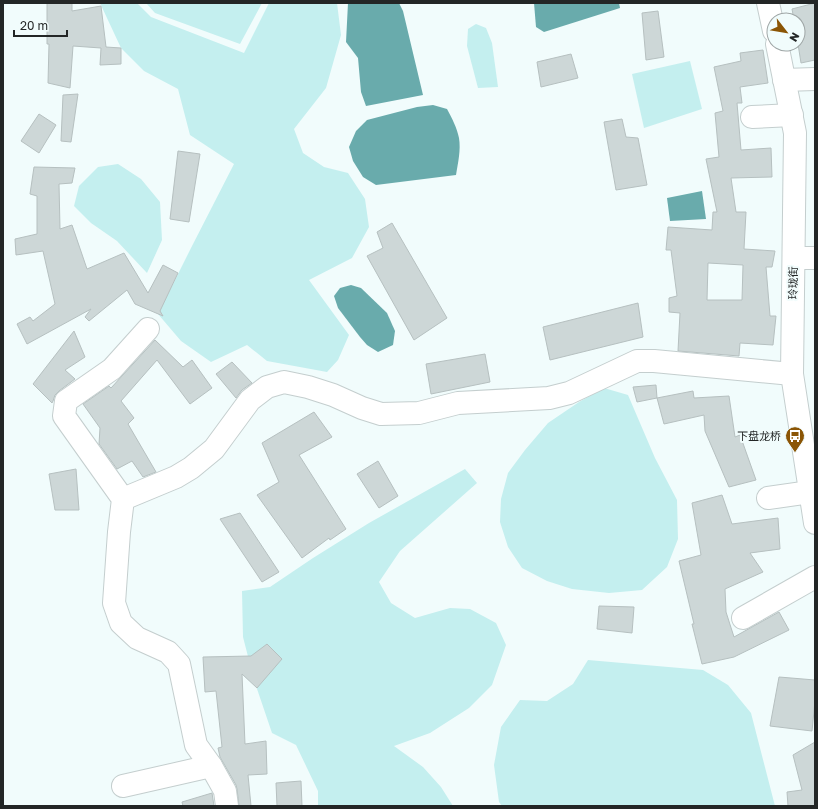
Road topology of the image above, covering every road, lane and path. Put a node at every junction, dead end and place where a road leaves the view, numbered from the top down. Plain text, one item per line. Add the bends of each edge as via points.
1 (779, 52) edge
2 (815, 79) edge
3 (784, 80) junction
4 (792, 116) junction
5 (752, 117) dead end
6 (804, 258) edge
7 (148, 329) dead end
8 (792, 374) junction
9 (809, 445) edge
10 (810, 492) junction
11 (768, 498) dead end
12 (123, 499) junction
13 (815, 523) edge
14 (815, 577) edge
15 (743, 618) dead end
16 (211, 766) junction
17 (123, 786) dead end
18 (227, 806) edge

1 - 3 street, 玲珑街
2 - 3 street
3 - 4 street, 玲珑街
4 - 5 street
4 - 6 street, 玲珑街
6 - 8 street, 玲珑街
7 - 12 street via 112,368 66,401 64,416
8 - 9 street, 玲珑街
8 - 12 street via 637,361 569,393 549,398 458,403 419,413 389,414 381,414 333,395 284,382 267,387 250,400 214,449 191,468
9 - 10 street, 玲珑街
10 - 11 street
10 - 13 street, 玲珑街
12 - 16 street via 114,603 121,623 136,638 168,652 179,664 196,745
14 - 15 street
16 - 17 street
16 - 18 street via 225,791

